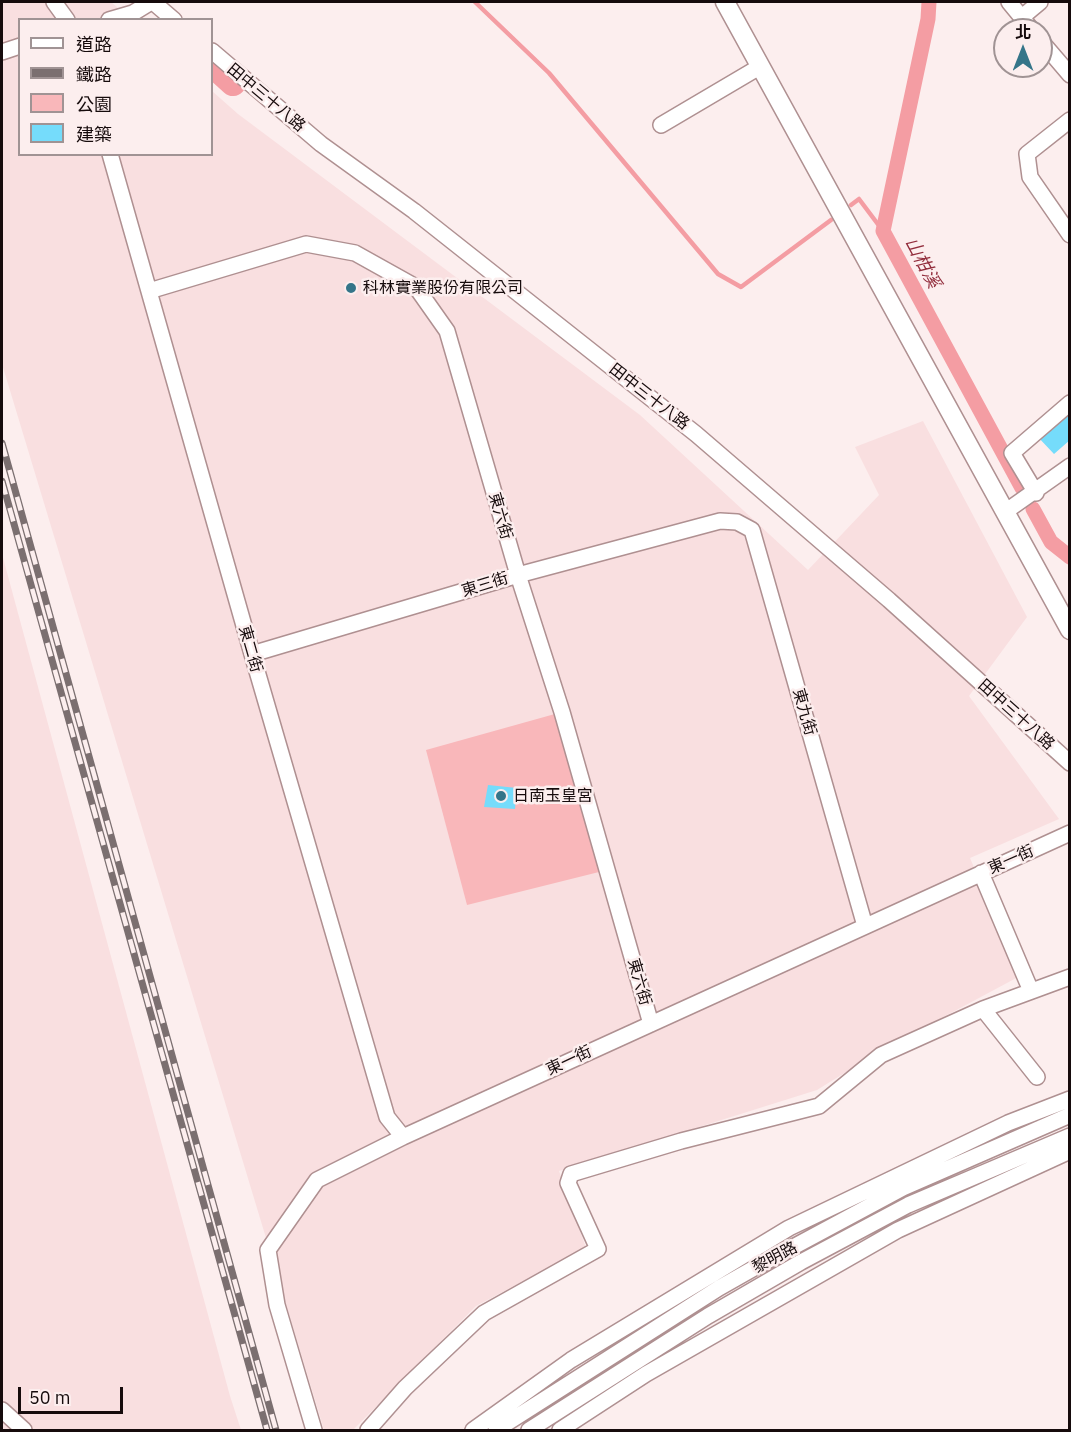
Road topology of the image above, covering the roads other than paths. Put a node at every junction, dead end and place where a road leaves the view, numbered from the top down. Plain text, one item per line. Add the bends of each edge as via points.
1 (54, 2) edge
2 (152, 2) edge
3 (725, 2) edge
4 (1009, 2) edge
5 (1040, 2) edge
6 (66, 18) edge
7 (116, 18) edge
8 (172, 18) edge
9 (1022, 18) joint
10 (18, 47) edge
11 (2, 52) edge
12 (213, 52) edge
13 (1053, 55) edge
14 (761, 66) junction
15 (1070, 75) edge
16 (1070, 120) edge
17 (661, 125) dead end
18 (111, 156) edge
19 (1070, 235) edge
20 (149, 291) junction
21 (1070, 403) edge
22 (1070, 466) edge
23 (1036, 492) junction
24 (1005, 512) junction
25 (720, 521) joint
26 (518, 575) junction
27 (1070, 630) edge
28 (252, 654) junction
29 (1070, 763) edge
30 (1070, 833) edge
31 (981, 873) junction
32 (865, 926) junction
33 (1070, 977) edge
34 (1031, 991) junction
35 (983, 1009) junction
36 (651, 1024) junction
37 (1037, 1077) dead end
38 (1070, 1099) edge
39 (1050, 1107) junction
40 (1070, 1115) edge
41 (1026, 1133) junction
42 (403, 1137) junction
43 (1069, 1141) edge
44 (713, 1283) junction
45 (783, 1293) junction
46 (708, 1316) junction
47 (2, 1410) edge
48 (24, 1431) edge
49 (314, 1431) edge
50 (368, 1431) edge
51 (472, 1431) edge
52 (496, 1431) edge
53 (529, 1431) edge
54 (561, 1431) edge

1 - 6 street
2 - 7 street
2 - 8 street
3 - 14 main road
4 - 9 street
5 - 9 street
10 - 11 street
12 - 29 street, 田中三十八路 via 321,144 414,211 696,434 890,600
13 - 15 street
14 - 17 street
14 - 24 main road
16 - 19 street via 1027,154 1030,177
18 - 20 street, 東二街
20 - 26 street, 東六街 via 306,244 355,253 416,287 447,331
20 - 28 street, 東二街
21 - 23 street via 1012,453
22 - 23 street
23 - 24 street
24 - 27 main road
25 - 26 street, 東三街
25 - 32 street, 東九街 via 737,522 752,530
26 - 28 street, 東三街
26 - 36 street, 東六街 via 562,712
28 - 42 street, 東二街 via 387,1117
30 - 31 street, 東一街
31 - 32 street, 東一街
31 - 34 street
32 - 36 street, 東一街
33 - 34 street
34 - 35 street
35 - 37 street
35 - 50 street via 881,1054 819,1106 571,1174 568,1183 598,1249 484,1313 405,1388
36 - 42 street, 東一街
38 - 39 street
39 - 41 street
39 - 44 street via 873,1185 789,1228
40 - 41 street, 黎明路
41 - 44 street, 黎明路 via 903,1188 756,1267
42 - 49 street, 東一街 via 316,1180 268,1250 277,1305
43 - 45 street via 1016,1176 898,1230
43 - 46 street, 黎明路 via 908,1205
44 - 51 street via 571,1360
44 - 52 street
45 - 46 street
45 - 54 street via 646,1374
46 - 53 street, 黎明路
47 - 48 street

